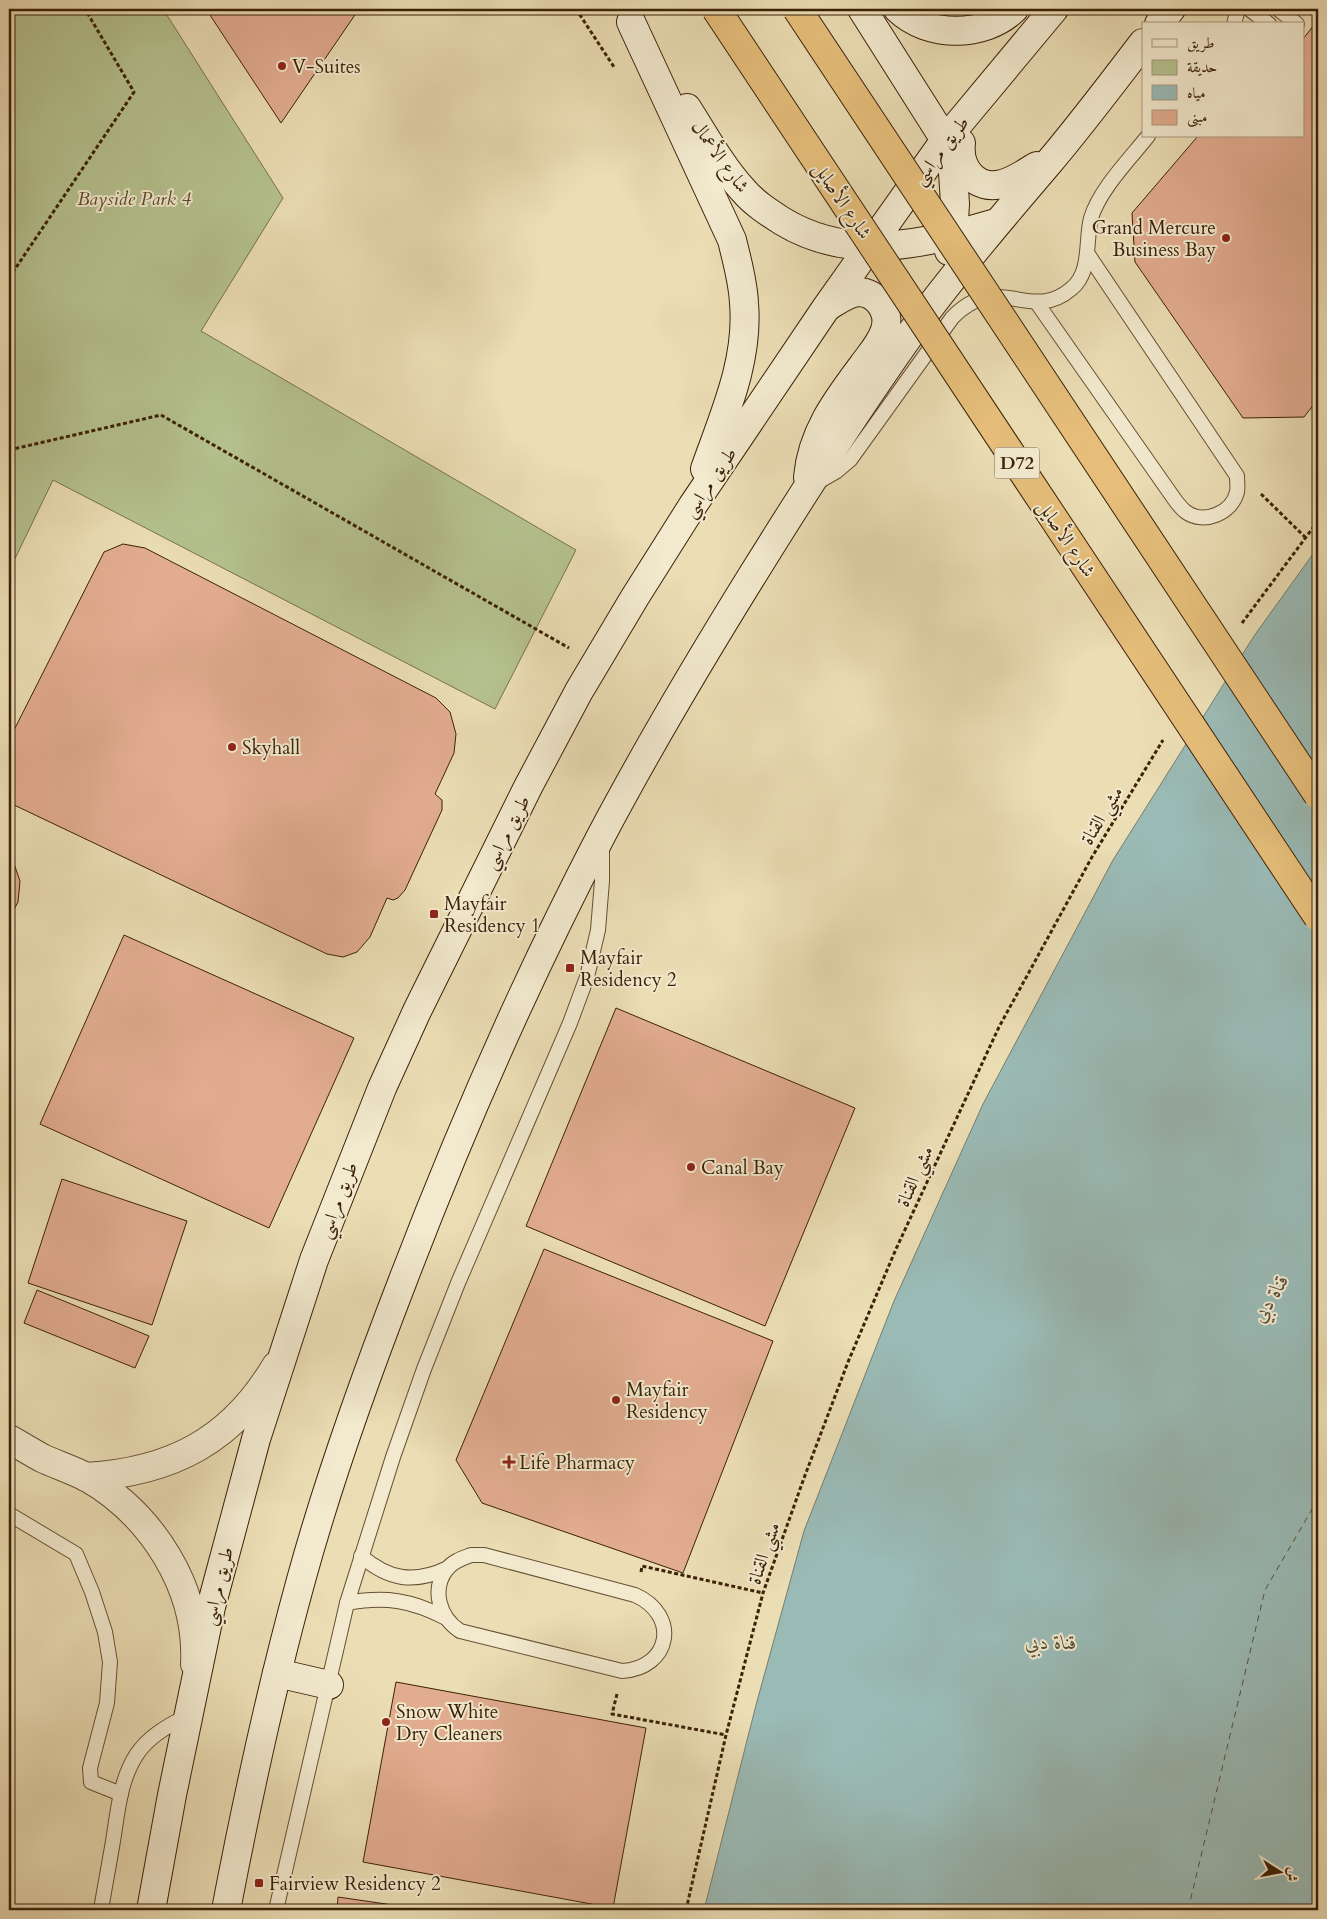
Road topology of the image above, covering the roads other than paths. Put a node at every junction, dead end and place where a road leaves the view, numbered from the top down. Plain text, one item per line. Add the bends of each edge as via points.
1 (716, 9) edge
2 (797, 9) edge
3 (862, 9) edge
4 (898, 9) edge
5 (1014, 9) edge
6 (1054, 9) edge
7 (1170, 9) edge
8 (1238, 9) edge
9 (1249, 9) edge
10 (1278, 9) edge
11 (626, 16) edge
12 (1160, 22) edge
13 (1235, 22) edge
14 (1265, 22) edge
15 (1294, 22) edge
16 (1142, 45) edge
17 (1016, 55) junction
18 (1146, 138) edge
19 (945, 140) junction
20 (1055, 155) junction
21 (996, 223) junction
22 (952, 236) junction
23 (869, 247) junction
24 (1088, 253) junction
25 (1037, 303) junction
26 (826, 308) junction
27 (924, 315) junction
28 (808, 486) junction
29 (692, 505) junction
30 (1318, 795) edge
31 (602, 835) junction
32 (1318, 917) edge
33 (282, 1356) junction
34 (9, 1439) edge
35 (86, 1477) junction
36 (9, 1514) edge
37 (361, 1556) junction
38 (448, 1568) junction
39 (347, 1603) junction
40 (446, 1618) junction
41 (277, 1673) junction
42 (329, 1685) junction
43 (190, 1704) junction
44 (121, 1794) junction
45 (101, 1910) edge
46 (151, 1910) edge
47 (226, 1910) edge
48 (276, 1910) edge

1 - 32 main road, شارع الأصايل / D72, bridge
2 - 30 main road, bridge
3 - 19 street
4 - 5 street via 931,28 964,31 997,21
6 - 17 street, طريق مراسي
7 - 12 street
8 - 13 lane
9 - 14 lane
10 - 15 lane
11 - 23 street, شارع الأعمال via 744,192 765,211 808,234 841,244
11 - 29 street via 732,240 740,271 744,337 739,370
16 - 20 street
17 - 19 street, طريق مراسي
17 - 20 street via 961,144 964,168 971,177 993,186 1015,179
18 - 24 lane via 1099,200 1088,235
19 - 22 street via 955,204
19 - 23 street, طريق مراسي
20 - 21 street
21 - 22 street, شارع الأعمال
21 - 27 street
22 - 23 street, شارع الأعمال
22 - 27 street via 947,263
23 - 26 street, طريق مراسي
24 - 25 lane via 1084,273 1072,289 1056,299
24 - 25 lane via 1237,476 1237,492 1229,506 1216,516 1201,518 1186,512
25 - 28 lane via 990,296 962,307 850,460 837,471
26 - 28 street via 840,298 859,292 869,295 884,309 886,329 828,413 810,460
26 - 29 street, طريق مراسي
27 - 28 street
28 - 31 street via 667,717
29 - 33 street, طريق مراسي via 596,663 528,787 417,1011 382,1088 314,1260
31 - 37 lane via 598,930 587,978 427,1361
31 - 41 street via 542,954 433,1199 341,1450 301,1580
33 - 35 street via 248,1406 202,1445 147,1469
33 - 43 street, طريق مراسي via 232,1523
34 - 35 street
35 - 43 street via 114,1495 137,1516 158,1540 174,1568 193,1628 195,1660
36 - 44 lane via 76,1554 92,1592 105,1632 110,1662 107,1703 90,1768 91,1782
37 - 38 lane via 387,1574 402,1578 433,1575
37 - 39 lane
38 - 40 lane via 438,1593
38 - 40 lane via 471,1555 484,1555 636,1595 657,1609 663,1620 664,1633 656,1657 635,1670 622,1671 469,1634 460,1631
39 - 40 lane via 387,1599 408,1602
39 - 42 lane
41 - 42 street
41 - 47 street
42 - 48 lane
43 - 44 lane via 137,1754 126,1774
43 - 46 street, طريق مراسي
44 - 45 lane

